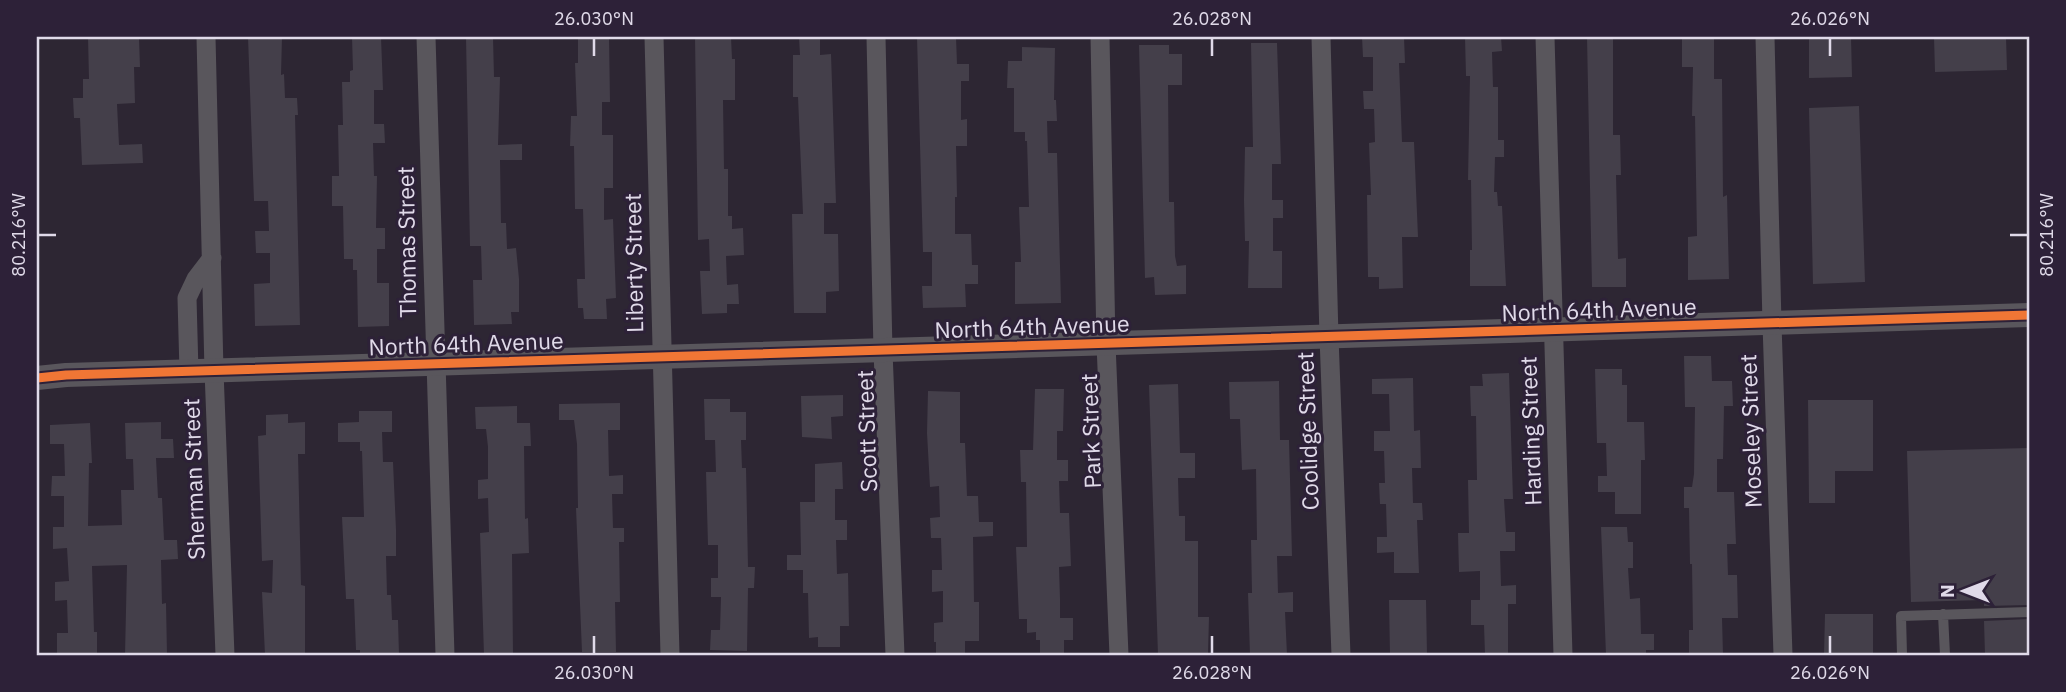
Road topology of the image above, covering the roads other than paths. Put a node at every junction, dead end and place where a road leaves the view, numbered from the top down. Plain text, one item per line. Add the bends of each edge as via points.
1 (206, 37) edge
2 (426, 37) edge
3 (653, 37) edge
4 (876, 37) edge
5 (1100, 37) edge
6 (1321, 37) edge
7 (1545, 37) edge
8 (1765, 37) edge
9 (212, 258) junction
10 (2029, 315) edge
11 (1772, 324) junction
12 (1552, 330) junction
13 (1329, 337) junction
14 (1107, 344) junction
15 (883, 351) junction
16 (660, 357) junction
17 (434, 364) junction
18 (214, 371) junction
19 (189, 372) junction
20 (37, 378) edge
21 (2029, 612) edge
22 (1943, 614) junction
23 (225, 655) edge
24 (444, 655) edge
25 (670, 655) edge
26 (895, 655) edge
27 (1119, 655) edge
28 (1341, 655) edge
29 (1563, 655) edge
30 (1783, 655) edge
31 (1902, 655) edge
32 (1945, 655) edge

1 - 9 street, Sherman Street
2 - 17 street, Thomas Street
3 - 16 street, Liberty Street
4 - 15 street, Scott Street
5 - 14 street, Park Street
6 - 13 street, Coolidge Street
7 - 12 street, Harding Street
8 - 11 street, Moseley Street
9 - 18 street, Sherman Street
9 - 19 street, Sherman Street via 187,298
10 - 11 street, North 64th Avenue
11 - 12 street, North 64th Avenue
11 - 30 street, Moseley Street
12 - 13 street, North 64th Avenue
12 - 29 street, Harding Street
13 - 14 street, North 64th Avenue
13 - 28 street, Coolidge Street
14 - 15 street, North 64th Avenue
14 - 27 street, Park Street
15 - 16 street, North 64th Avenue
15 - 26 street, Scott Street
16 - 17 street, North 64th Avenue
16 - 25 street, Liberty Street
17 - 18 street, North 64th Avenue
17 - 24 street, Thomas Street
18 - 19 street, North 64th Avenue
18 - 23 street, Sherman Street
19 - 20 street, North 64th Avenue
21 - 22 lane
22 - 31 lane via 1901,615
22 - 32 lane

